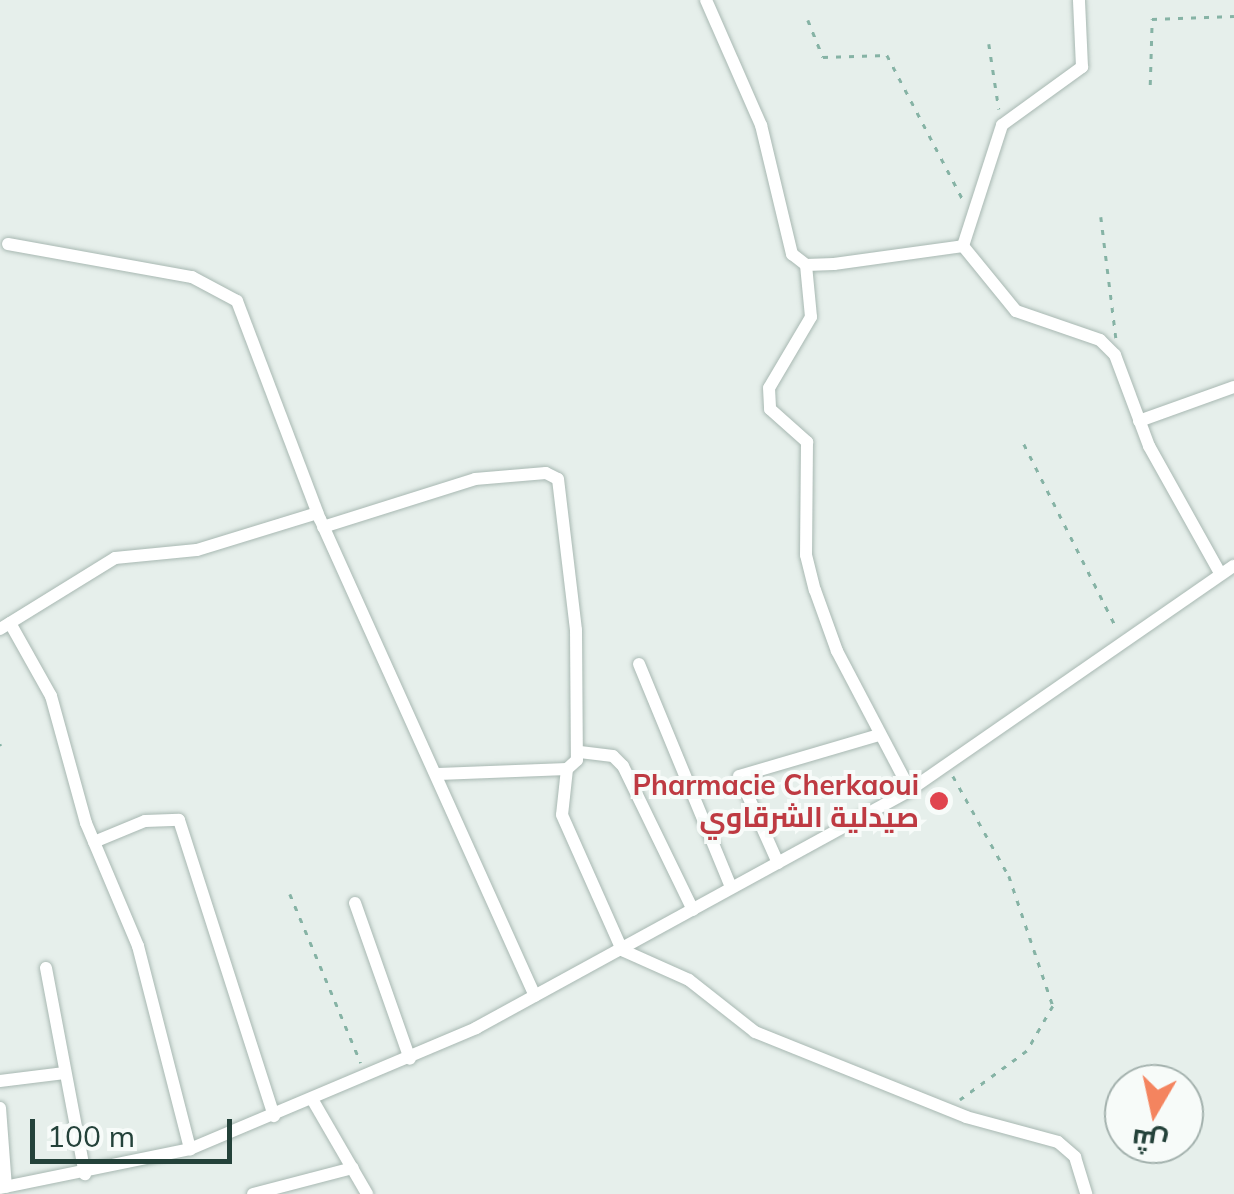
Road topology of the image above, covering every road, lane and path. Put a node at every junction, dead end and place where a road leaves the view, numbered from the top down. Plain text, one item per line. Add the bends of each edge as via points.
1 (706, 0) edge
2 (1079, 0) edge
3 (1234, 16) edge
4 (808, 20) dead end
5 (988, 44) dead end
6 (1150, 85) dead end
7 (1002, 125) junction
8 (969, 210) junction
9 (1102, 217) dead end
10 (8, 244) dead end
11 (963, 246) junction
12 (806, 265) junction
13 (1115, 355) junction
14 (1234, 387) edge
15 (1138, 421) junction
16 (1024, 444) dead end
17 (317, 513) junction
18 (323, 527) junction
19 (1234, 566) edge
20 (1220, 573) junction
21 (3, 627) edge
22 (1122, 639) junction
23 (639, 664) dead end
24 (879, 735) junction
25 (580, 752) junction
26 (947, 766) junction
27 (567, 769) junction
28 (438, 774) junction
29 (910, 790) junction
30 (94, 842) junction
31 (778, 863) junction
32 (731, 887) junction
33 (290, 894) dead end
34 (354, 903) dead end
35 (692, 910) junction
36 (622, 950) junction
37 (46, 968) dead end
38 (535, 996) junction
39 (410, 1059) junction
40 (65, 1073) junction
41 (367, 1077) junction
42 (0, 1081) edge
43 (312, 1099) junction
44 (0, 1108) edge
45 (947, 1108) junction
46 (274, 1116) junction
47 (190, 1149) junction
48 (353, 1168) junction
49 (85, 1174) junction
50 (3, 1187) edge
51 (254, 1194) edge
52 (367, 1194) edge
53 (1086, 1194) edge

1 - 12 street via 761,125 784,241
2 - 7 street via 1082,67
3 - 6 path via 1154,17
4 - 8 path via 822,57 886,56
5 - 7 path
7 - 8 street
8 - 11 street
9 - 13 path
10 - 17 street via 192,277 237,301
11 - 12 street
11 - 13 street via 1005,303 1094,337
12 - 24 street via 811,318 770,388 770,408 801,433 812,455 806,556 837,652
13 - 15 street
14 - 15 street
15 - 20 street
16 - 22 path
17 - 18 street
17 - 21 street via 197,550 115,558
18 - 25 street via 475,479 556,474 576,630
18 - 28 street
19 - 20 street
20 - 22 street
21 - 30 street via 61,722
22 - 26 street
23 - 32 street
24 - 29 street
24 - 31 street via 739,776
25 - 27 street
25 - 35 street via 613,756 623,766
26 - 29 street
26 - 45 path via 1009,876 1052,1004 1027,1051
27 - 28 street
27 - 36 street via 562,815
28 - 38 street
29 - 31 street
30 - 46 street via 145,821 180,820
30 - 47 street via 144,964
31 - 32 street
32 - 35 street
33 - 41 path
34 - 39 street
35 - 36 street
36 - 38 street
36 - 45 street via 689,980 755,1032
37 - 40 street
38 - 39 street
39 - 41 street
40 - 42 street
40 - 49 street
41 - 43 street
43 - 46 street
43 - 48 street
44 - 50 street
45 - 53 street via 1068,1147
46 - 47 street
47 - 49 street
48 - 51 street
48 - 52 street
49 - 50 street

